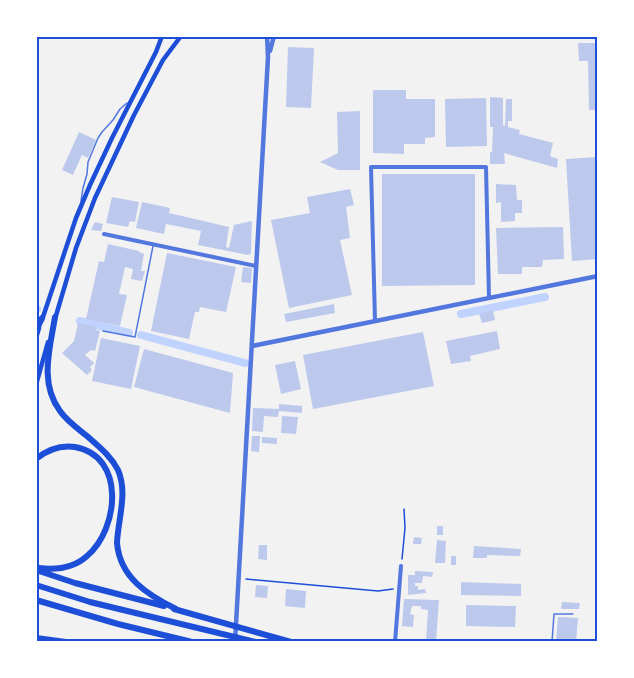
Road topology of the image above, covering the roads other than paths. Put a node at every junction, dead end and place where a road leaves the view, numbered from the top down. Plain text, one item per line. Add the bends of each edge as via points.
1 (162, 36) edge
2 (181, 36) edge
3 (267, 36) edge
4 (274, 36) edge
5 (268, 57) junction
6 (130, 101) junction
7 (80, 208) junction
8 (104, 234) dead end
9 (153, 245) junction
10 (256, 266) junction
11 (598, 276) edge
12 (489, 298) junction
13 (55, 317) junction
14 (42, 318) junction
15 (375, 321) junction
16 (36, 331) edge
17 (102, 332) dead end
18 (36, 338) edge
19 (252, 346) junction
20 (36, 385) edge
21 (36, 459) edge
22 (401, 566) road end
23 (36, 568) edge
24 (36, 585) edge
25 (36, 600) edge
26 (176, 609) junction
27 (573, 614) dead end
28 (36, 639) edge
29 (66, 642) edge
30 (192, 642) edge
31 (235, 642) edge
32 (256, 642) edge
33 (291, 642) edge
34 (395, 642) edge
35 (552, 642) edge

1 - 6 main road
2 - 13 main road via 163,60 95,198
3 - 5 street
4 - 5 street
5 - 10 street
6 - 7 main road
6 - 7 lane via 98,138 88,162
7 - 14 main road
8 - 9 street
9 - 10 street
9 - 17 lane via 135,337
10 - 19 street
11 - 12 street
12 - 15 street
12 - 15 street via 486,167 371,168
13 - 20 main road
13 - 26 highway via 48,364 54,402 106,453 117,470 122,496 117,543 123,566 141,588
14 - 16 highway
14 - 18 main road
15 - 19 street
19 - 31 street
21 - 23 highway via 57,448 80,448 91,453 106,469 112,491 109,520 87,556 63,568
22 - 34 street
23 - 26 highway via 75,584
24 - 32 highway
25 - 30 highway
26 - 33 highway
27 - 35 lane via 554,614
28 - 29 highway

